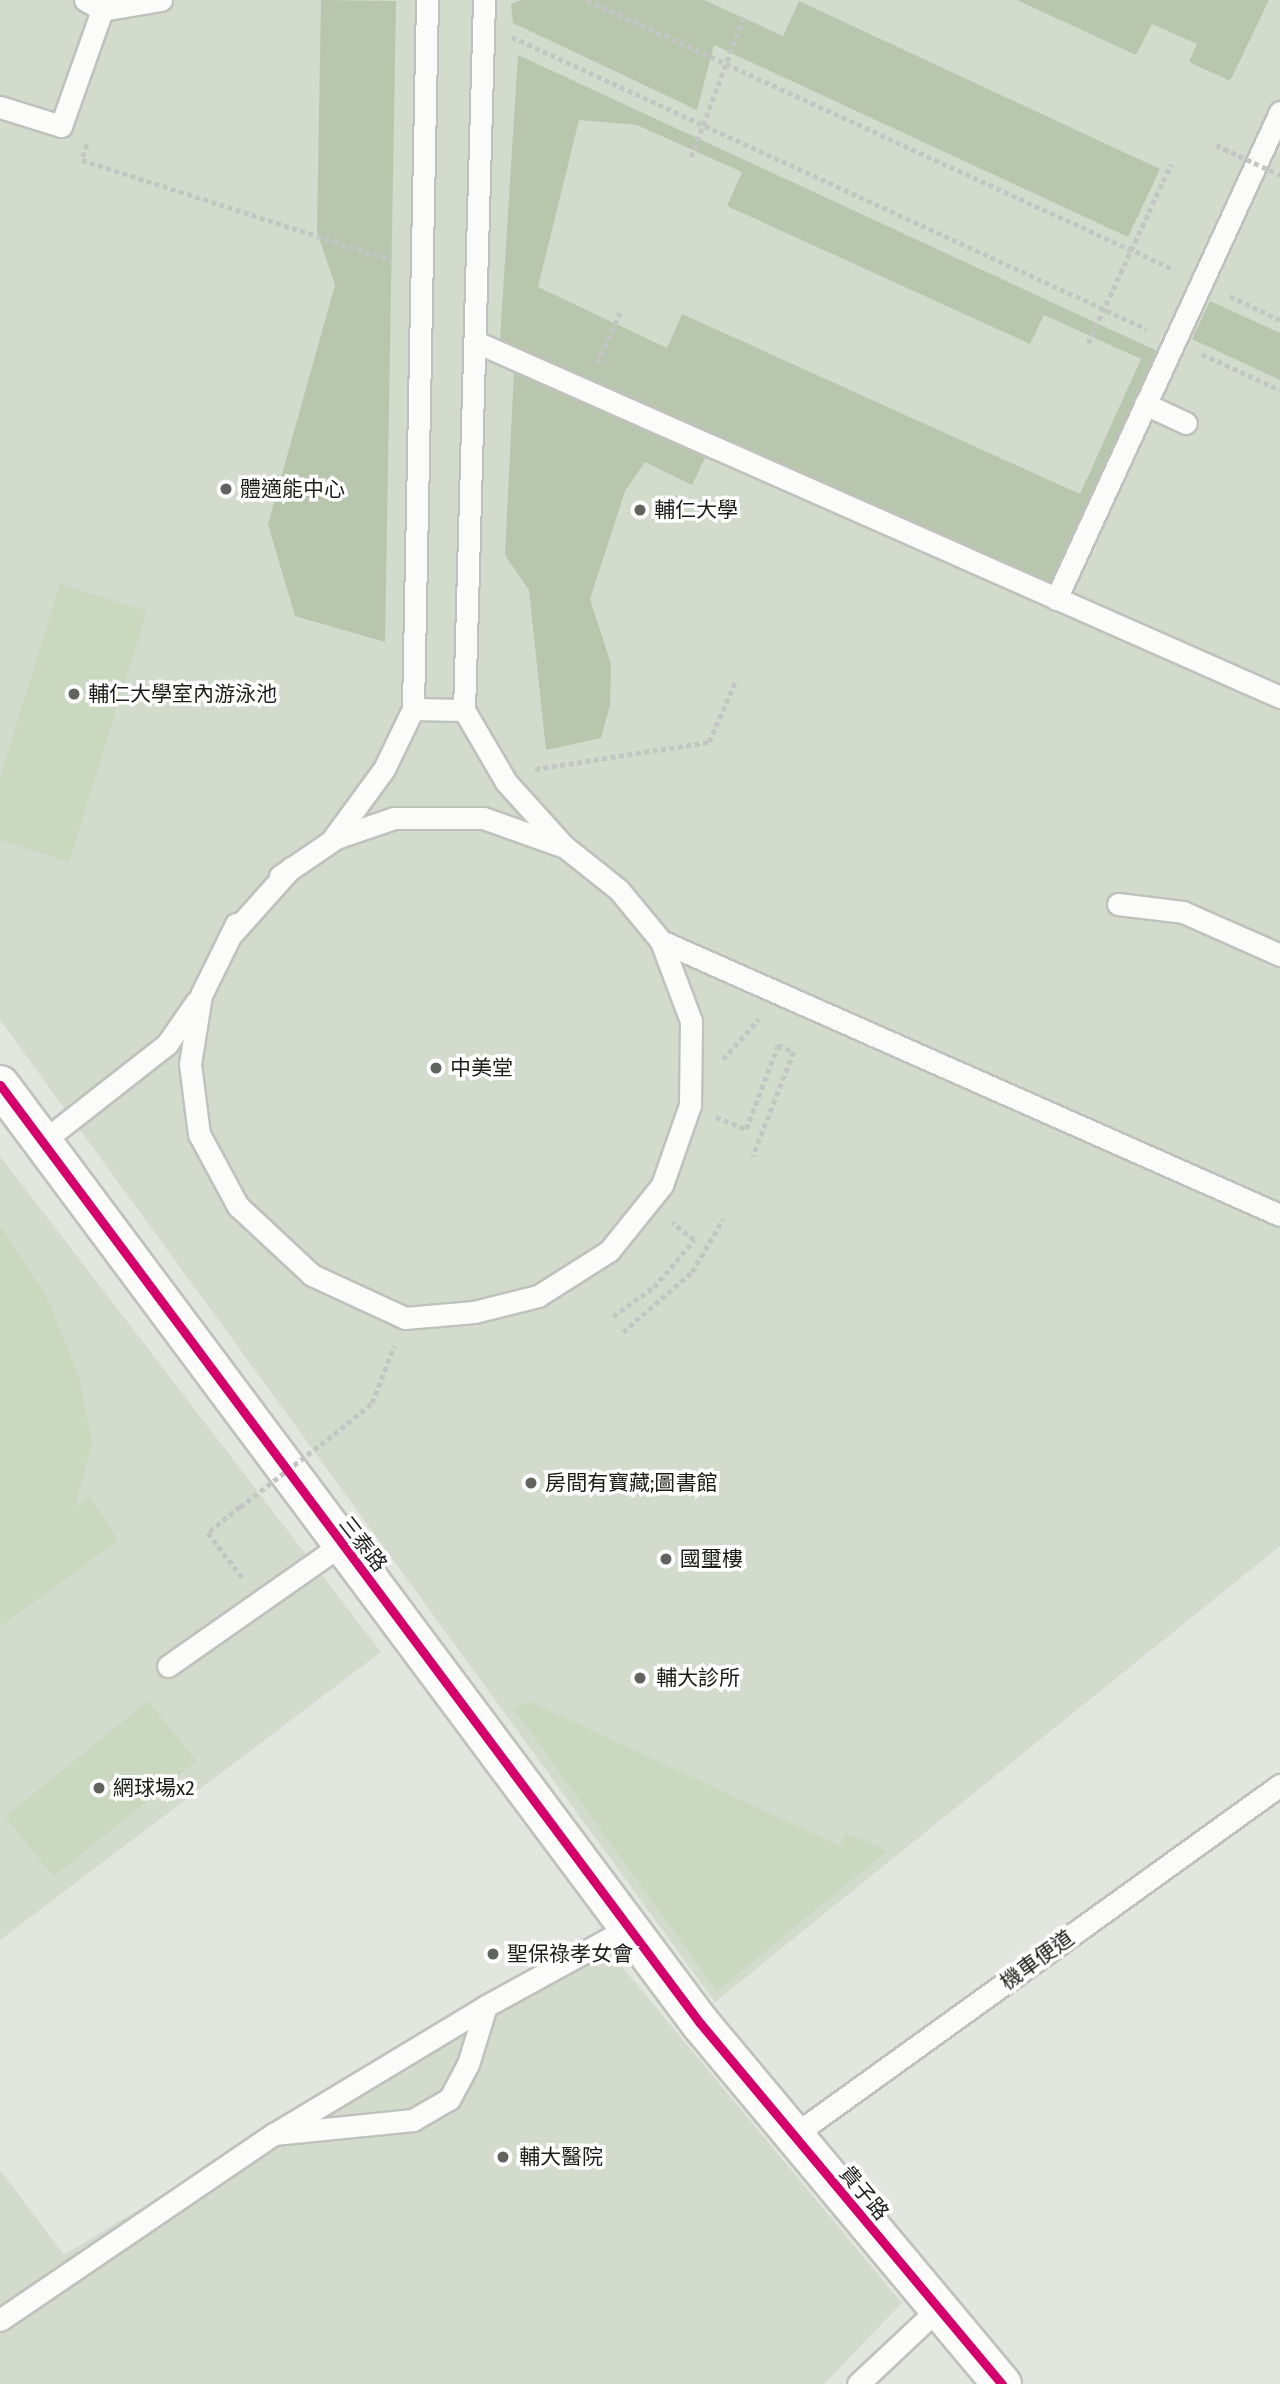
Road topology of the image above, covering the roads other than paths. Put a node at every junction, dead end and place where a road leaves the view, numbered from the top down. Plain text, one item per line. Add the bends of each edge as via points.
1 (161, 0) edge
2 (427, 0) edge
3 (484, 0) edge
4 (93, 5) edge
5 (0, 107) edge
6 (1280, 112) edge
7 (474, 341) junction
8 (1145, 404) junction
9 (1186, 424) dead end
10 (1056, 599) junction
11 (1280, 697) edge
12 (413, 709) junction
13 (464, 710) junction
14 (335, 838) junction
15 (565, 847) junction
16 (1118, 904) dead end
17 (661, 941) junction
18 (1280, 955) edge
19 (201, 995) junction
20 (0, 1085) edge
21 (43, 1142) junction
22 (1280, 1215) edge
23 (341, 1545) junction
24 (168, 1666) dead end
25 (1280, 1785) edge
26 (630, 1927) junction
27 (486, 2006) junction
28 (700, 2023) joint
29 (274, 2134) junction
30 (794, 2135) junction
31 (938, 2309) junction
32 (0, 2320) edge
33 (858, 2384) edge
34 (1002, 2384) edge

1 - 4 lane
2 - 12 lane
3 - 7 lane
4 - 5 lane via 61,126
6 - 8 lane
7 - 10 lane
7 - 13 lane
8 - 9 lane
8 - 10 lane
10 - 11 lane via 1189,647
12 - 13 lane
12 - 14 lane via 384,769
13 - 15 lane via 506,782
14 - 15 lane via 394,818 484,818
14 - 19 lane via 280,876 236,925
15 - 17 lane via 619,890
16 - 18 lane via 1183,912
17 - 19 lane via 691,1021 690,1105 662,1185 609,1251 538,1296 474,1312 405,1318 312,1275 238,1206 199,1134 191,1064
17 - 22 lane via 977,1067
19 - 21 lane via 167,1044
20 - 21 street, 三泰路
21 - 23 street, 三泰路
23 - 24 lane
23 - 26 street, 三泰路
25 - 30 lane, 機車便道
26 - 27 lane
26 - 28 street, 三泰路
27 - 29 lane
27 - 29 lane via 468,2064 449,2099 413,2120
28 - 30 street, 貴子路
29 - 32 lane
30 - 31 street, 貴子路
31 - 33 lane
31 - 34 street, 貴子路

